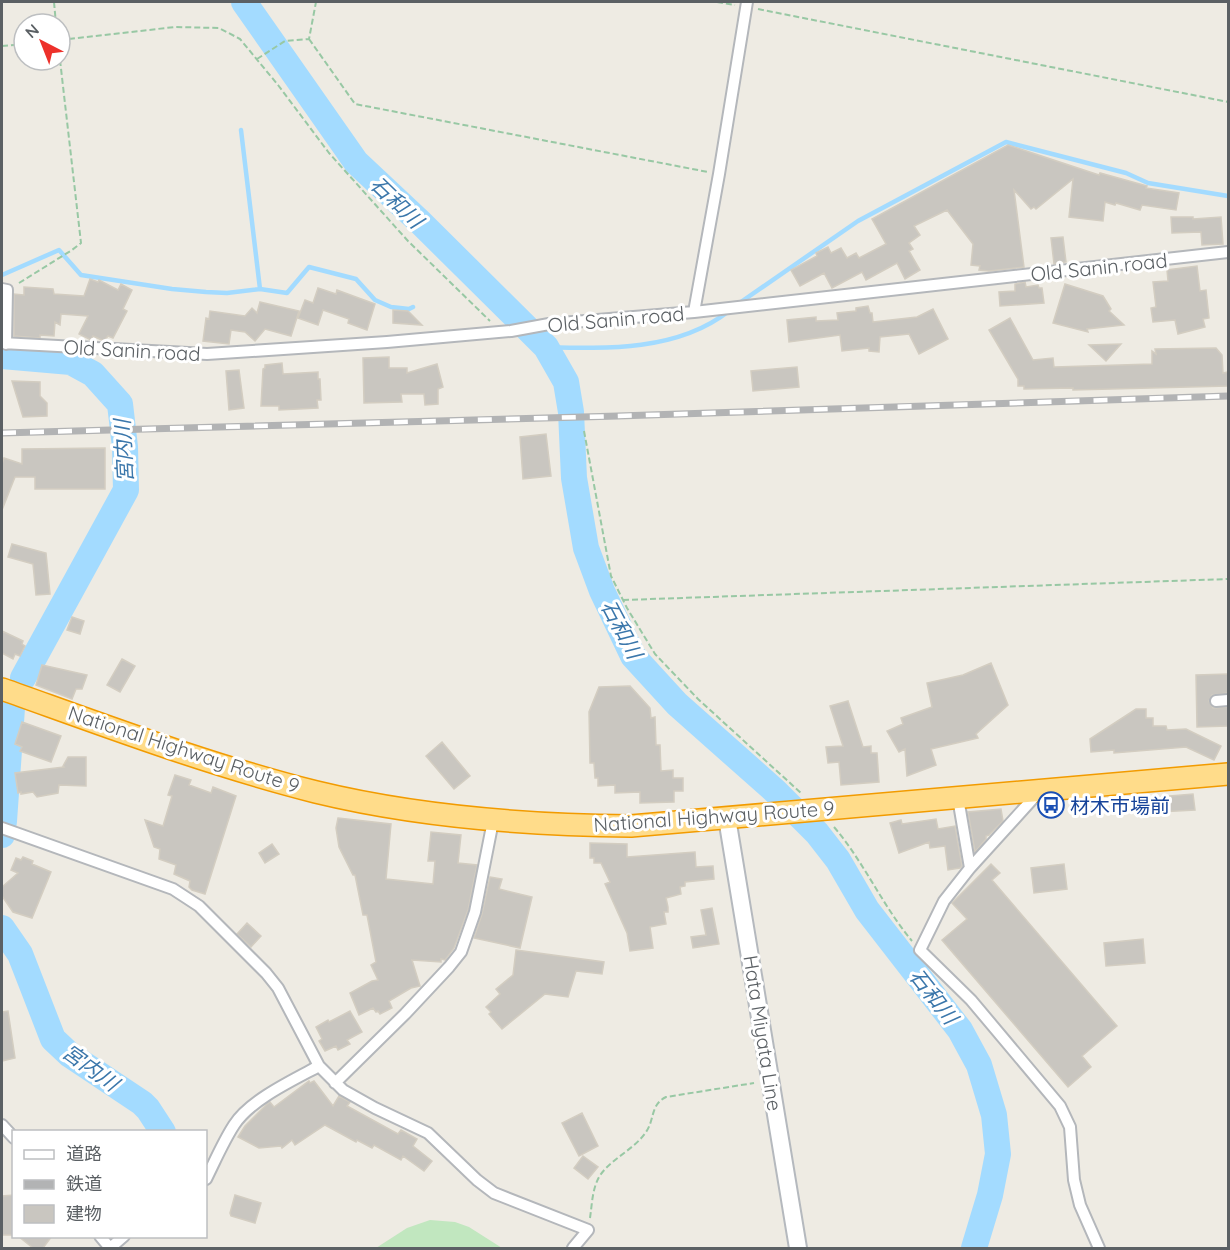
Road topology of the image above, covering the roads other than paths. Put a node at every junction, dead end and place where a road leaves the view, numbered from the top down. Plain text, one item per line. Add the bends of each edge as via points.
1 (747, 4) edge
2 (1228, 252) edge
3 (4, 290) edge
4 (694, 312) junction
5 (4, 344) edge
6 (2, 689) edge
7 (1228, 700) edge
8 (1216, 701) dead end
9 (1228, 774) edge
10 (1040, 791) junction
11 (958, 798) junction
12 (728, 819) junction
13 (492, 821) junction
14 (2, 828) edge
15 (970, 868) junction
16 (319, 1066) junction
17 (335, 1083) junction
18 (207, 1177) edge
19 (122, 1238) edge
20 (110, 1248) edge
21 (573, 1248) edge
22 (798, 1248) edge
23 (1099, 1248) edge

1 - 4 street
2 - 4 street, Old Sanin road
3 - 5 street
4 - 5 street, Old Sanin road via 387,342 207,354
6 - 13 highway, National Highway Route 9 via 158,746 318,792
7 - 8 street
9 - 10 highway, National Highway Route 9
10 - 11 highway, National Highway Route 9
10 - 15 street
11 - 12 highway, National Highway Route 9
11 - 15 street
12 - 13 highway, National Highway Route 9 via 631,826
12 - 22 main road, Hata Miyata Line
13 - 17 street via 475,912 461,952
14 - 16 street via 173,889 190,899 278,988
15 - 23 street via 944,901 920,950 971,1000 1060,1106 1070,1127 1080,1204
16 - 17 street
16 - 18 street via 243,1114
17 - 21 street via 375,1108 428,1133 494,1193 588,1230
19 - 20 street

